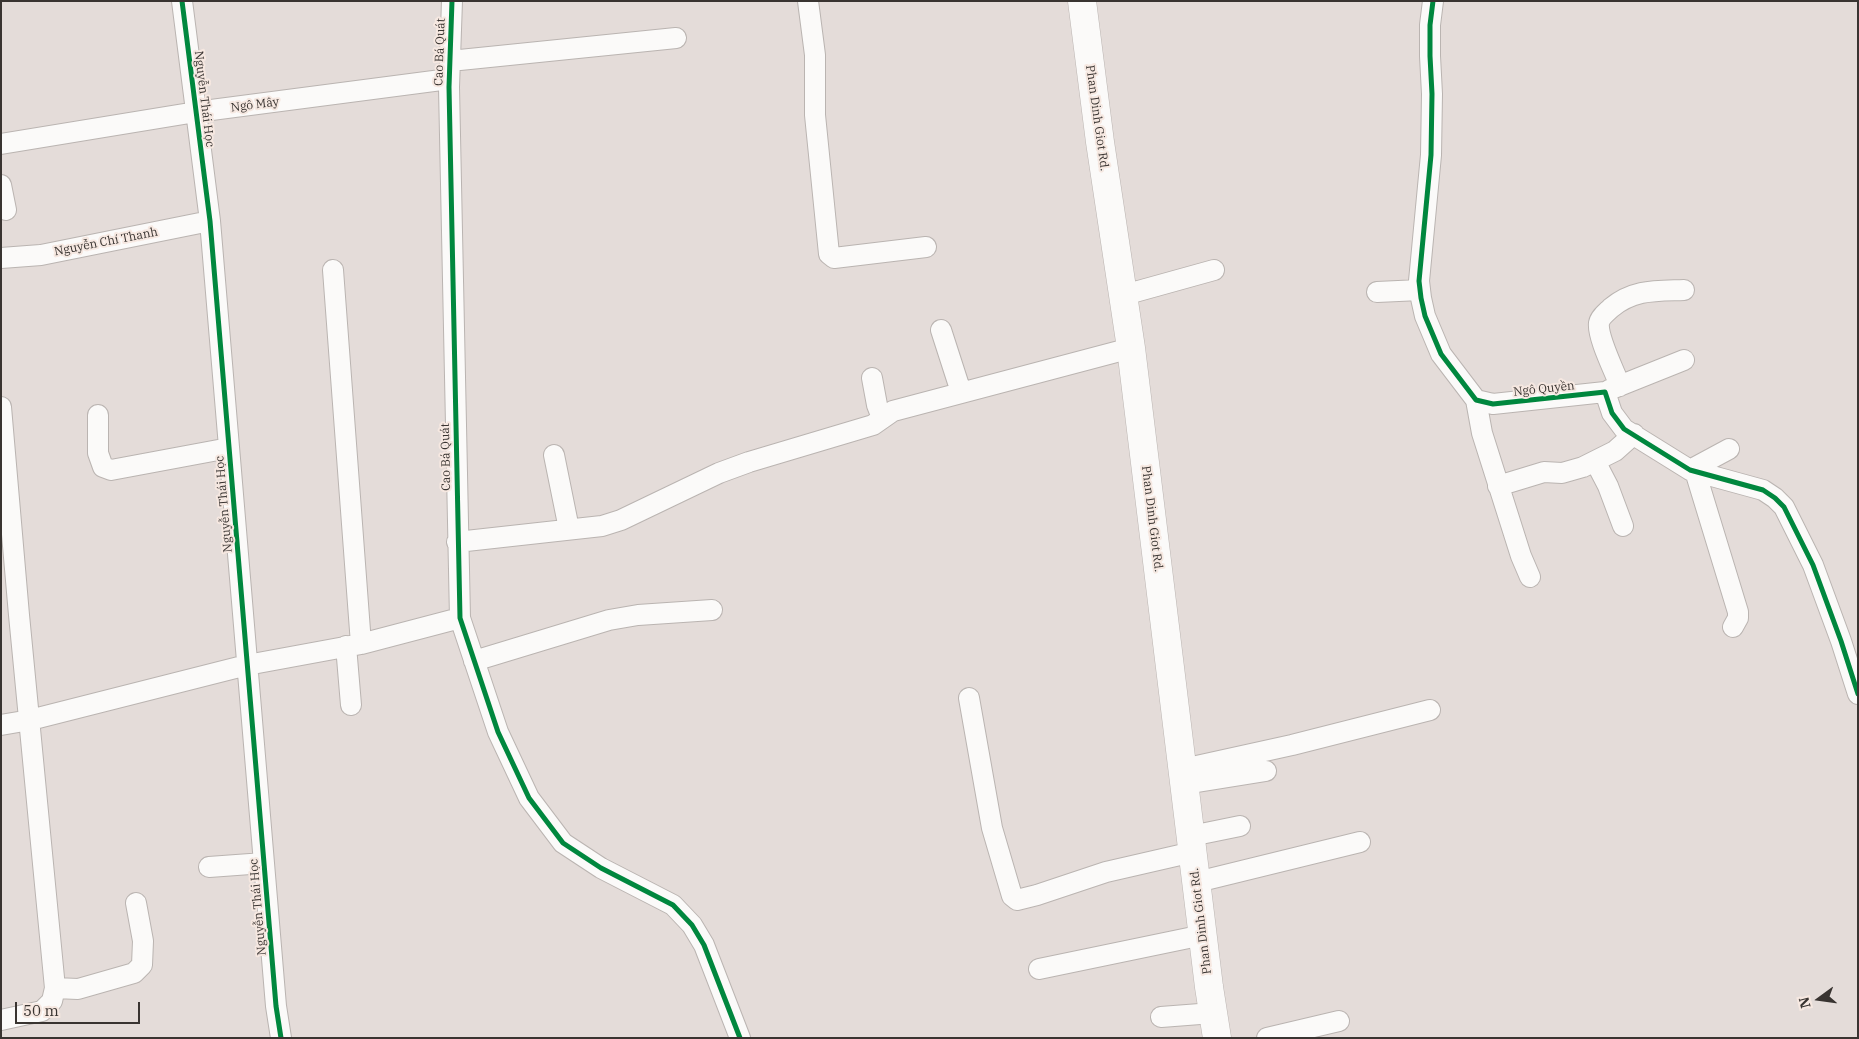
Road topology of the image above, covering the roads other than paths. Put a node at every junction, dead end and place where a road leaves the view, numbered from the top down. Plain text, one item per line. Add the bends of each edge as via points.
1 (182, 1) edge
2 (452, 1) edge
3 (808, 1) edge
4 (1082, 1) edge
5 (1433, 1) edge
6 (676, 38) dead end
7 (450, 70) junction
8 (196, 112) junction
9 (1, 144) edge
10 (1, 185) edge
11 (6, 210) dead end
12 (210, 221) junction
13 (926, 247) dead end
14 (1, 258) edge
15 (333, 270) dead end
16 (1214, 270) dead end
17 (1420, 290) junction
18 (1684, 290) dead end
19 (1377, 292) dead end
20 (1124, 295) junction
21 (941, 330) dead end
22 (1131, 348) junction
23 (1684, 360) dead end
24 (872, 378) dead end
25 (1612, 389) junction
26 (961, 392) junction
27 (1476, 400) junction
28 (1, 406) edge
29 (98, 415) dead end
30 (882, 418) junction
31 (1634, 434) junction
32 (229, 448) junction
33 (1729, 449) dead end
34 (554, 455) dead end
35 (1595, 461) junction
36 (1693, 471) junction
37 (1498, 486) junction
38 (1623, 526) dead end
39 (569, 530) junction
40 (457, 542) junction
41 (1530, 577) dead end
42 (712, 610) dead end
43 (460, 618) junction
44 (1733, 626) dead end
45 (354, 645) junction
46 (474, 661) junction
47 (248, 665) junction
48 (1858, 694) edge
49 (969, 698) dead end
50 (352, 705) dead end
51 (1430, 710) dead end
52 (30, 720) junction
53 (1, 725) edge
54 (1266, 771) dead end
55 (1184, 776) junction
56 (1240, 826) dead end
57 (1360, 842) dead end
58 (1192, 844) junction
59 (264, 863) junction
60 (209, 867) dead end
61 (1196, 882) junction
62 (136, 903) dead end
63 (1203, 935) junction
64 (1039, 970) dead end
65 (55, 988) junction
66 (1161, 1017) dead end
67 (1, 1020) edge
68 (1339, 1021) dead end
69 (1215, 1026) edge
70 (281, 1038) edge
71 (740, 1038) edge
72 (1267, 1038) edge

1 - 8 street, Nguyễn Thái Học
2 - 7 street, Cao Bá Quát
3 - 13 street via 815,55 814,115 829,254 834,258
4 - 20 main road, Phan Dinh Giot Rd.
5 - 17 street via 1430,25 1431,155
6 - 7 street, Ngô Mây
7 - 8 street, Ngô Mây
7 - 40 street, Cao Bá Quát
8 - 9 street, Ngô Mây
8 - 12 street, Nguyễn Thái Học
10 - 11 street
12 - 14 street, Nguyễn Chí Thanh via 41,255
12 - 32 street, Nguyễn Thái Học
15 - 45 street
16 - 20 street
17 - 19 street
17 - 27 street via 1425,316 1442,354
18 - 25 street via 1640,292 1622,300 1604,314 1599,324
20 - 22 main road, Phan Dinh Giot Rd.
21 - 26 street
22 - 26 street
22 - 55 main road, Phan Dinh Giot Rd.
23 - 25 street, Ngô Quyền
24 - 30 street
25 - 27 street, Ngô Quyền via 1493,404
25 - 31 street via 1612,413 1624,428
26 - 30 street via 893,411
27 - 37 street via 1482,434
28 - 52 street
29 - 32 street via 98,453 103,467 111,470
30 - 39 street via 873,424 719,473 621,520
31 - 35 street via 1615,451
31 - 36 street
32 - 47 street, Nguyễn Thái Học
33 - 36 street
34 - 39 street
35 - 37 street via 1562,473 1544,472
35 - 38 street
36 - 44 street via 1738,612
36 - 48 street via 1763,490 1784,507 1813,565
37 - 41 street
39 - 40 street
40 - 43 street, Cao Bá Quát
42 - 46 street via 609,620
43 - 45 street
43 - 46 street, Cao Bá Quát
45 - 47 street
45 - 50 street
46 - 71 street, Cao Bá Quát via 498,732 528,798 563,843 601,868 673,905 692,926 704,945
47 - 52 street
47 - 59 street, Nguyễn Thái Học
49 - 58 street via 992,828 1012,896 1017,900
51 - 55 street
52 - 53 street
52 - 65 street
54 - 55 street
55 - 58 main road, Phan Dinh Giot Rd.
56 - 58 street
57 - 61 street
58 - 61 main road, Phan Dinh Giot Rd.
59 - 60 street
59 - 70 street, Nguyễn Thái Học
61 - 63 main road, Phan Dinh Giot Rd.
62 - 65 street via 144,941 142,965 134,973 78,989
63 - 64 street
63 - 69 main road, Phan Dinh Giot Rd.
65 - 67 street via 52,1001 42,1011
66 - 69 street
68 - 72 street

